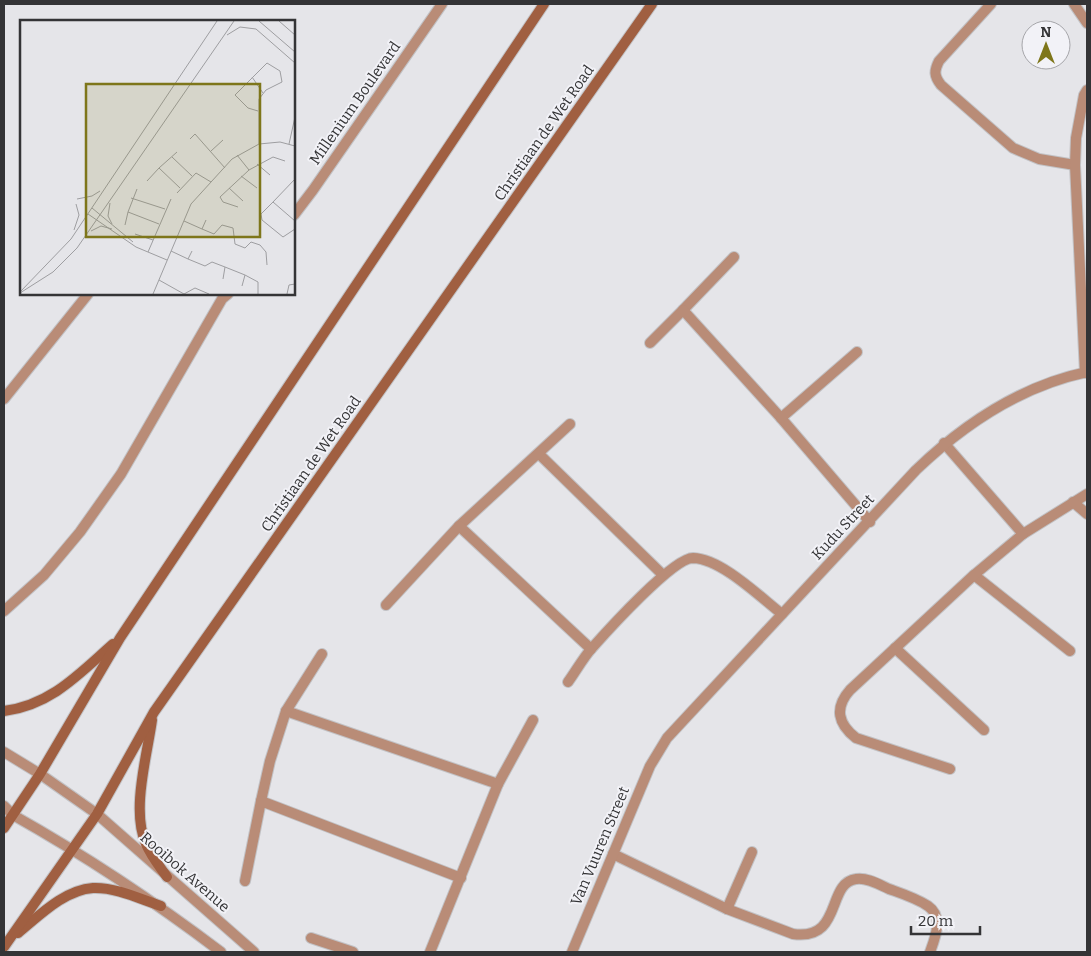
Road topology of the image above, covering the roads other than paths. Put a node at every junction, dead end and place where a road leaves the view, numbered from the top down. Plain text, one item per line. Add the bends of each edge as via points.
1 (544, 4) edge
2 (652, 4) edge
3 (991, 4) edge
4 (1074, 4) edge
5 (441, 5) edge
6 (1087, 23) edge
7 (1087, 90) edge
8 (1075, 165) junction
9 (295, 214) edge
10 (734, 257) dead end
11 (87, 295) edge
12 (224, 295) edge
13 (683, 310) junction
14 (650, 343) dead end
15 (857, 352) dead end
16 (1086, 372) edge
17 (4, 399) edge
18 (781, 418) junction
19 (570, 424) dead end
20 (944, 443) junction
21 (539, 454) junction
22 (1087, 494) edge
23 (1073, 502) junction
24 (1087, 514) edge
25 (870, 522) junction
26 (460, 526) junction
27 (1023, 534) junction
28 (663, 575) junction
29 (974, 575) junction
30 (386, 605) dead end
31 (4, 611) edge
32 (782, 614) junction
33 (120, 638) junction
34 (895, 648) junction
35 (591, 649) junction
36 (1070, 651) dead end
37 (322, 654) dead end
38 (568, 682) dead end
39 (286, 710) junction
40 (4, 711) edge
41 (154, 712) junction
42 (533, 720) dead end
43 (984, 730) dead end
44 (4, 752) edge
45 (658, 752) joint
46 (950, 769) dead end
47 (40, 774) junction
48 (498, 784) junction
49 (261, 801) junction
50 (4, 806) edge
51 (97, 814) junction
52 (13, 815) junction
53 (4, 828) edge
54 (73, 849) junction
55 (752, 852) dead end
56 (613, 854) junction
57 (167, 877) junction
58 (461, 878) junction
59 (245, 881) dead end
60 (161, 906) junction
61 (727, 909) junction
62 (311, 938) dead end
63 (6, 943) edge
64 (221, 952) edge
65 (254, 952) edge
66 (353, 952) edge
67 (430, 952) edge
68 (572, 952) edge
69 (930, 952) edge

1 - 33 main road
2 - 41 main road, Christiaan de Wet Road
3 - 8 street via 939,61 935,78 1013,148 1039,159
4 - 6 street
5 - 9 street, Millenium Boulevard
7 - 8 street via 1076,138
8 - 16 street
10 - 13 street
11 - 17 street
12 - 31 street via 116,481 44,575
13 - 14 street
13 - 18 street
15 - 18 street
16 - 20 street, Kudu Street via 1028,392 982,415
18 - 25 street
19 - 21 street
20 - 25 street, Kudu Street
20 - 27 street
21 - 26 street
21 - 28 street
22 - 23 street
23 - 24 street
23 - 27 street
25 - 32 street, Kudu Street
26 - 30 street
26 - 35 street
27 - 29 street
28 - 32 street via 678,563 692,558 715,562
28 - 35 street
29 - 34 street
29 - 36 street
32 - 45 street, Kudu Street via 698,703
33 - 40 main road via 55,693 40,702
33 - 47 main road
34 - 43 street
34 - 46 street via 843,698 840,706 842,724 856,738
35 - 38 street
37 - 39 street
39 - 48 street
39 - 49 street
41 - 51 main road, Christiaan de Wet Road
41 - 57 main road via 140,811 146,844
42 - 48 street
44 - 47 street
45 - 56 street, Van Vuuren Street
47 - 51 street
47 - 52 main road
48 - 58 street
49 - 58 street
49 - 59 street
50 - 52 street
51 - 54 main road, Christiaan de Wet Road
51 - 57 street, Rooibok Avenue
52 - 53 main road
52 - 54 street
54 - 60 street
54 - 63 main road, Christiaan de Wet Road
55 - 61 street
56 - 61 street
56 - 68 street, Van Vuuren Street
57 - 65 street, Rooibok Avenue
58 - 67 street
60 - 63 main road via 115,891 94,888 56,903
60 - 64 street
61 - 69 street via 804,936 818,931 828,922 839,893 847,883 866,879 919,900 932,909 937,932
62 - 66 street

